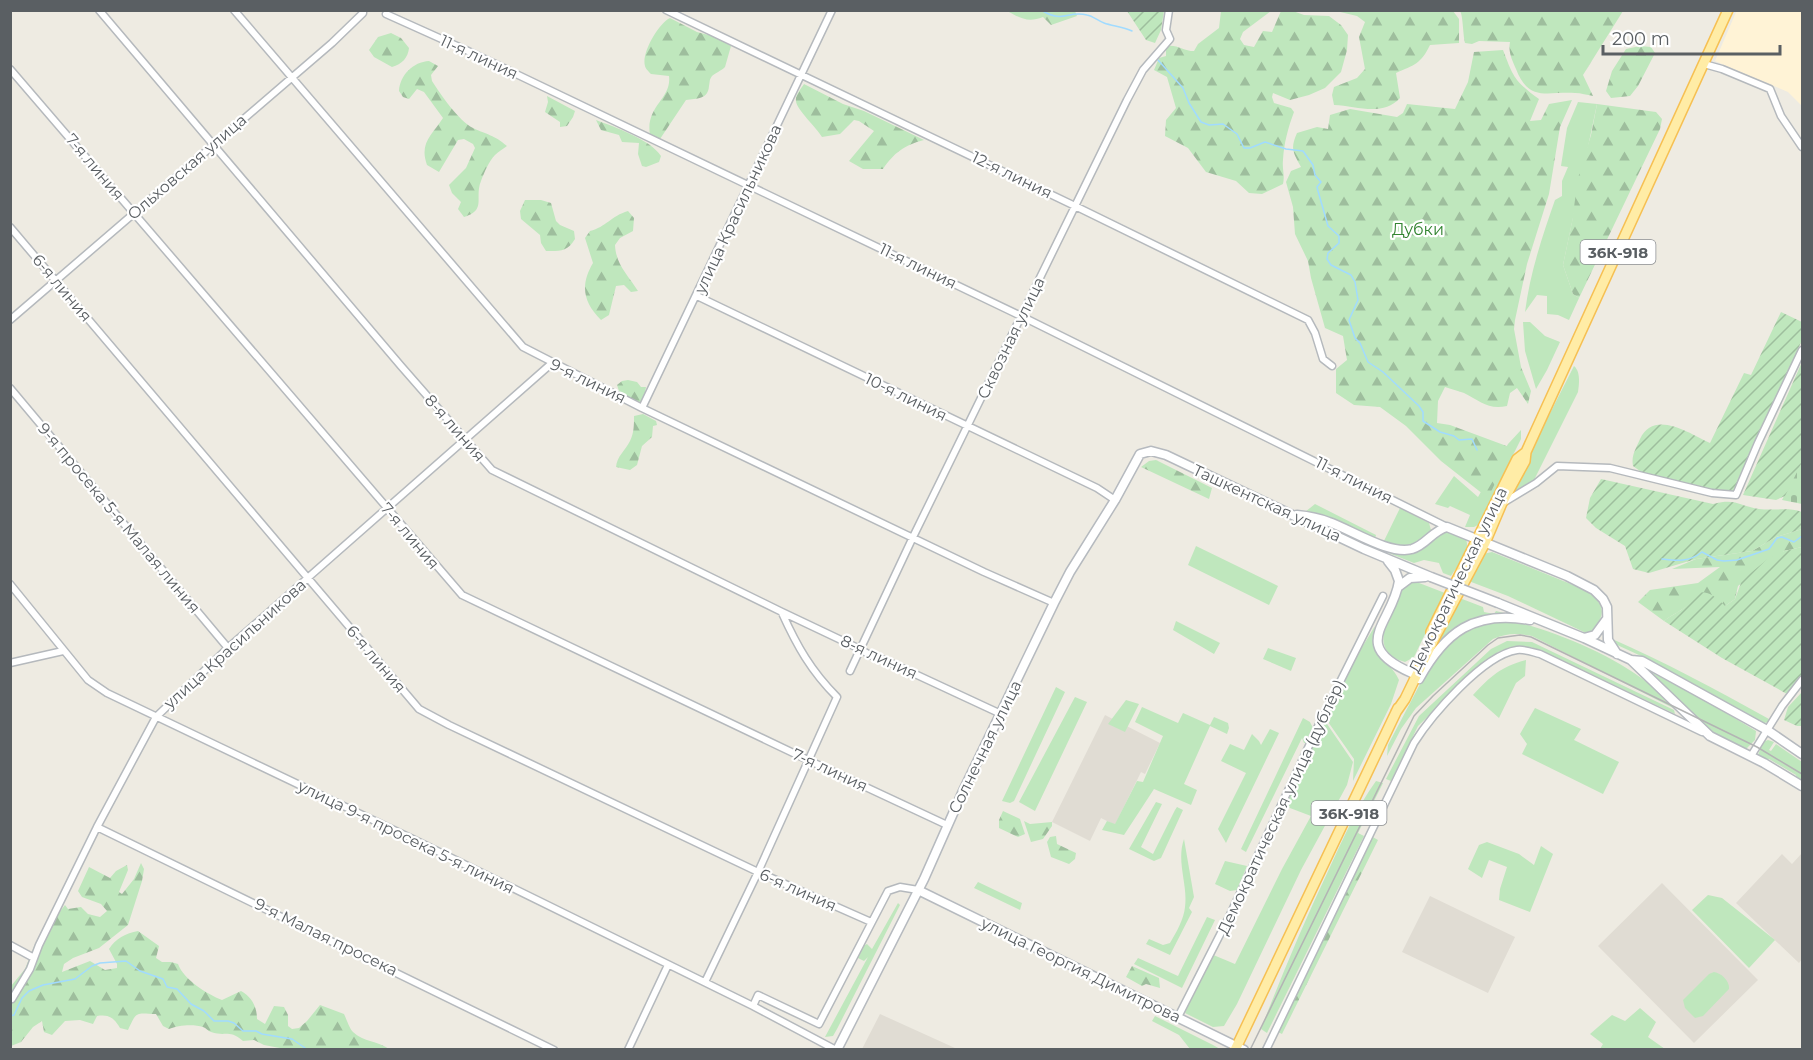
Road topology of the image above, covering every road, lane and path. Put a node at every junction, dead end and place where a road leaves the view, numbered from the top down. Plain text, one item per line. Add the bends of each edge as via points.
1 (99, 10) edge
2 (234, 10) edge
3 (666, 10) edge
4 (832, 10) edge
5 (1169, 10) edge
6 (1728, 10) edge
7 (363, 12) edge
8 (386, 14) dead end
9 (1704, 64) junction
10 (10, 69) edge
11 (801, 75) junction
12 (292, 77) junction
13 (213, 146) junction
14 (1803, 147) edge
15 (749, 185) junction
16 (1075, 206) junction
17 (134, 213) junction
18 (10, 227) edge
19 (55, 281) junction
20 (697, 296) junction
21 (1021, 315) junction
22 (10, 320) edge
23 (1803, 350) edge
24 (552, 363) junction
25 (1332, 366) dead end
26 (10, 388) edge
27 (642, 408) junction
28 (968, 427) junction
29 (465, 440) junction
30 (1145, 452) joint
31 (1526, 452) junction
32 (1115, 500) junction
33 (1502, 503) junction
34 (386, 508) junction
35 (1291, 514) junction
36 (1446, 527) junction
37 (913, 537) junction
38 (1481, 541) junction
39 (1387, 560) junction
40 (308, 577) junction
41 (1430, 577) junction
42 (10, 584) edge
43 (1398, 586) junction
44 (1383, 596) dead end
45 (1054, 603) junction
46 (782, 612) junction
47 (1607, 620) junction
48 (1549, 624) junction
49 (1584, 638) junction
50 (228, 648) junction
51 (860, 649) junction
52 (63, 651) junction
53 (1617, 654) junction
54 (1631, 660) junction
55 (10, 663) edge
56 (850, 671) dead end
57 (1412, 673) junction
58 (1803, 680) edge
59 (1405, 699) junction
60 (1396, 712) junction
61 (1001, 714) junction
62 (156, 717) junction
63 (1767, 730) junction
64 (1710, 736) junction
65 (1803, 754) edge
66 (1751, 756) junction
67 (808, 760) junction
68 (1803, 786) edge
69 (948, 825) junction
70 (97, 826) junction
71 (758, 872) junction
72 (918, 890) junction
73 (871, 922) junction
74 (10, 945) edge
75 (34, 958) junction
76 (668, 965) junction
77 (705, 982) junction
78 (11, 998) edge
79 (753, 1006) junction
80 (794, 1012) junction
81 (1178, 1017) junction
82 (788, 1024) junction
83 (1239, 1048) edge
84 (554, 1050) edge
85 (628, 1050) edge
86 (836, 1050) edge
87 (1266, 1050) edge

1 - 13 street, 8-я линия
2 - 12 street, 9-я линия
3 - 11 street, 12-я линия
4 - 11 street, улица Красильникова
5 - 16 street, Сквозная улица via 1166,30 1170,39 1143,70
6 - 9 main road, Демократическая улица / 36К-918
7 - 12 street, Ольховская улица
8 - 15 street, 11-я линия
9 - 14 street via 1770,89 1781,116
9 - 31 main road, Демократическая улица / 36К-918
10 - 17 street, 7-я линия
11 - 15 street, улица Красильникова
11 - 16 street, 12-я линия
12 - 13 street, Ольховская улица
12 - 24 street, 9-я линия via 523,347
13 - 17 street, Ольховская улица
13 - 29 street, 8-я линия
15 - 20 street, улица Красильникова
15 - 21 street, 11-я линия
16 - 21 street, Сквозная улица
16 - 25 street, 12-я линия via 1308,320 1323,358
17 - 19 street, Ольховская улица
17 - 34 street, 7-я линия
18 - 19 street, 6-я линия
19 - 22 street, Ольховская улица
19 - 40 street, 6-я линия
20 - 27 street, улица Красильникова
20 - 28 street, 10-я линия
21 - 28 street, Сквозная улица
21 - 36 street, 11-я линия
23 - 33 street via 1736,495 1712,493 1610,468 1557,466
24 - 27 street, 9-я линия
24 - 29 street, улица Красильникова
26 - 50 street, 9-я просека 5-я Малая линия
27 - 37 street, 9-я линия
28 - 32 street, 10-я линия
28 - 37 street, Сквозная улица
29 - 34 street, улица Красильникова
29 - 46 street, 8-я линия via 492,470
30 - 32 main road, Солнечная улица via 1137,459
30 - 35 main road, Ташкентская улица via 1159,452
31 - 33 main road, Демократическая улица / 36К-918
31 - 38 main road, Демократическая улица / 36К-918 via 1517,459
32 - 45 main road, Солнечная улица
33 - 38 main road, Демократическая улица / 36К-918
34 - 40 street, улица Красильникова
34 - 67 street, 7-я линия via 462,595
35 - 36 main road via 1331,523 1396,549 1421,546 1438,529
35 - 39 main road, Ташкентская улица
36 - 38 main road
37 - 45 street, 9-я линия
37 - 51 street, Сквозная улица
38 - 47 main road via 1594,590 1603,599
38 - 57 main road, Демократическая улица / 36К-918
38 - 59 main road, Демократическая улица / 36К-918
39 - 41 main road, Ташкентская улица
39 - 43 main road via 1398,576
40 - 50 street, улица Красильникова
40 - 71 street, 6-я линия via 419,709
41 - 43 main road via 1410,578
41 - 48 main road, Ташкентская улица, bridge
42 - 52 street, улица 9-я просека 5-я линия
43 - 57 main road via 1379,629 1378,641 1385,658
44 - 81 street, Демократическая улица (дублёр)
45 - 61 main road, Солнечная улица
46 - 51 street, 8-я линия
46 - 67 street via 800,651 837,697
47 - 49 main road via 1595,635
47 - 53 main road via 1608,640
48 - 49 main road
48 - 59 main road via 1505,618 1483,620 1456,632 1440,646
49 - 53 main road
50 - 62 street, улица Красильникова
51 - 56 street, Сквозная улица
51 - 61 street, 8-я линия
52 - 55 street
52 - 62 street, улица 9-я просека 5-я линия via 96,686
53 - 54 main road
54 - 63 main road via 1642,661
54 - 64 main road
57 - 60 main road, Демократическая улица / 36К-918
58 - 63 street
59 - 60 main road, Демократическая улица / 36К-918
60 - 83 main road, Демократическая улица / 36К-918
61 - 69 main road, Солнечная улица
62 - 70 street, улица Красильникова
62 - 76 street, улица 9-я просека 5-я линия
63 - 65 main road
63 - 66 street
64 - 66 main road
64 - 87 street via 1540,654 1518,650 1493,660 1426,723 1414,743
66 - 68 main road
67 - 69 street, 7-я линия
67 - 71 street
69 - 72 main road, Солнечная улица
70 - 75 street, улица Красильникова
70 - 84 street, 9-я Малая просека
71 - 73 street, 6-я линия
71 - 77 street
72 - 73 street via 900,887 888,891
72 - 81 main road, улица Георгия Димитрова
72 - 86 main road, Солнечная улица
73 - 80 street via 819,1024
74 - 75 street
75 - 78 street, улица Красильникова via 24,982
76 - 77 street, улица 9-я просека 5-я линия
76 - 85 street
77 - 79 street, улица 9-я просека 5-я линия
79 - 80 street via 758,995
79 - 82 street, улица 9-я просека 5-я линия
80 - 82 street
81 - 83 main road, улица Георгия Димитрова
82 - 86 street, улица 9-я просека 5-я линия

